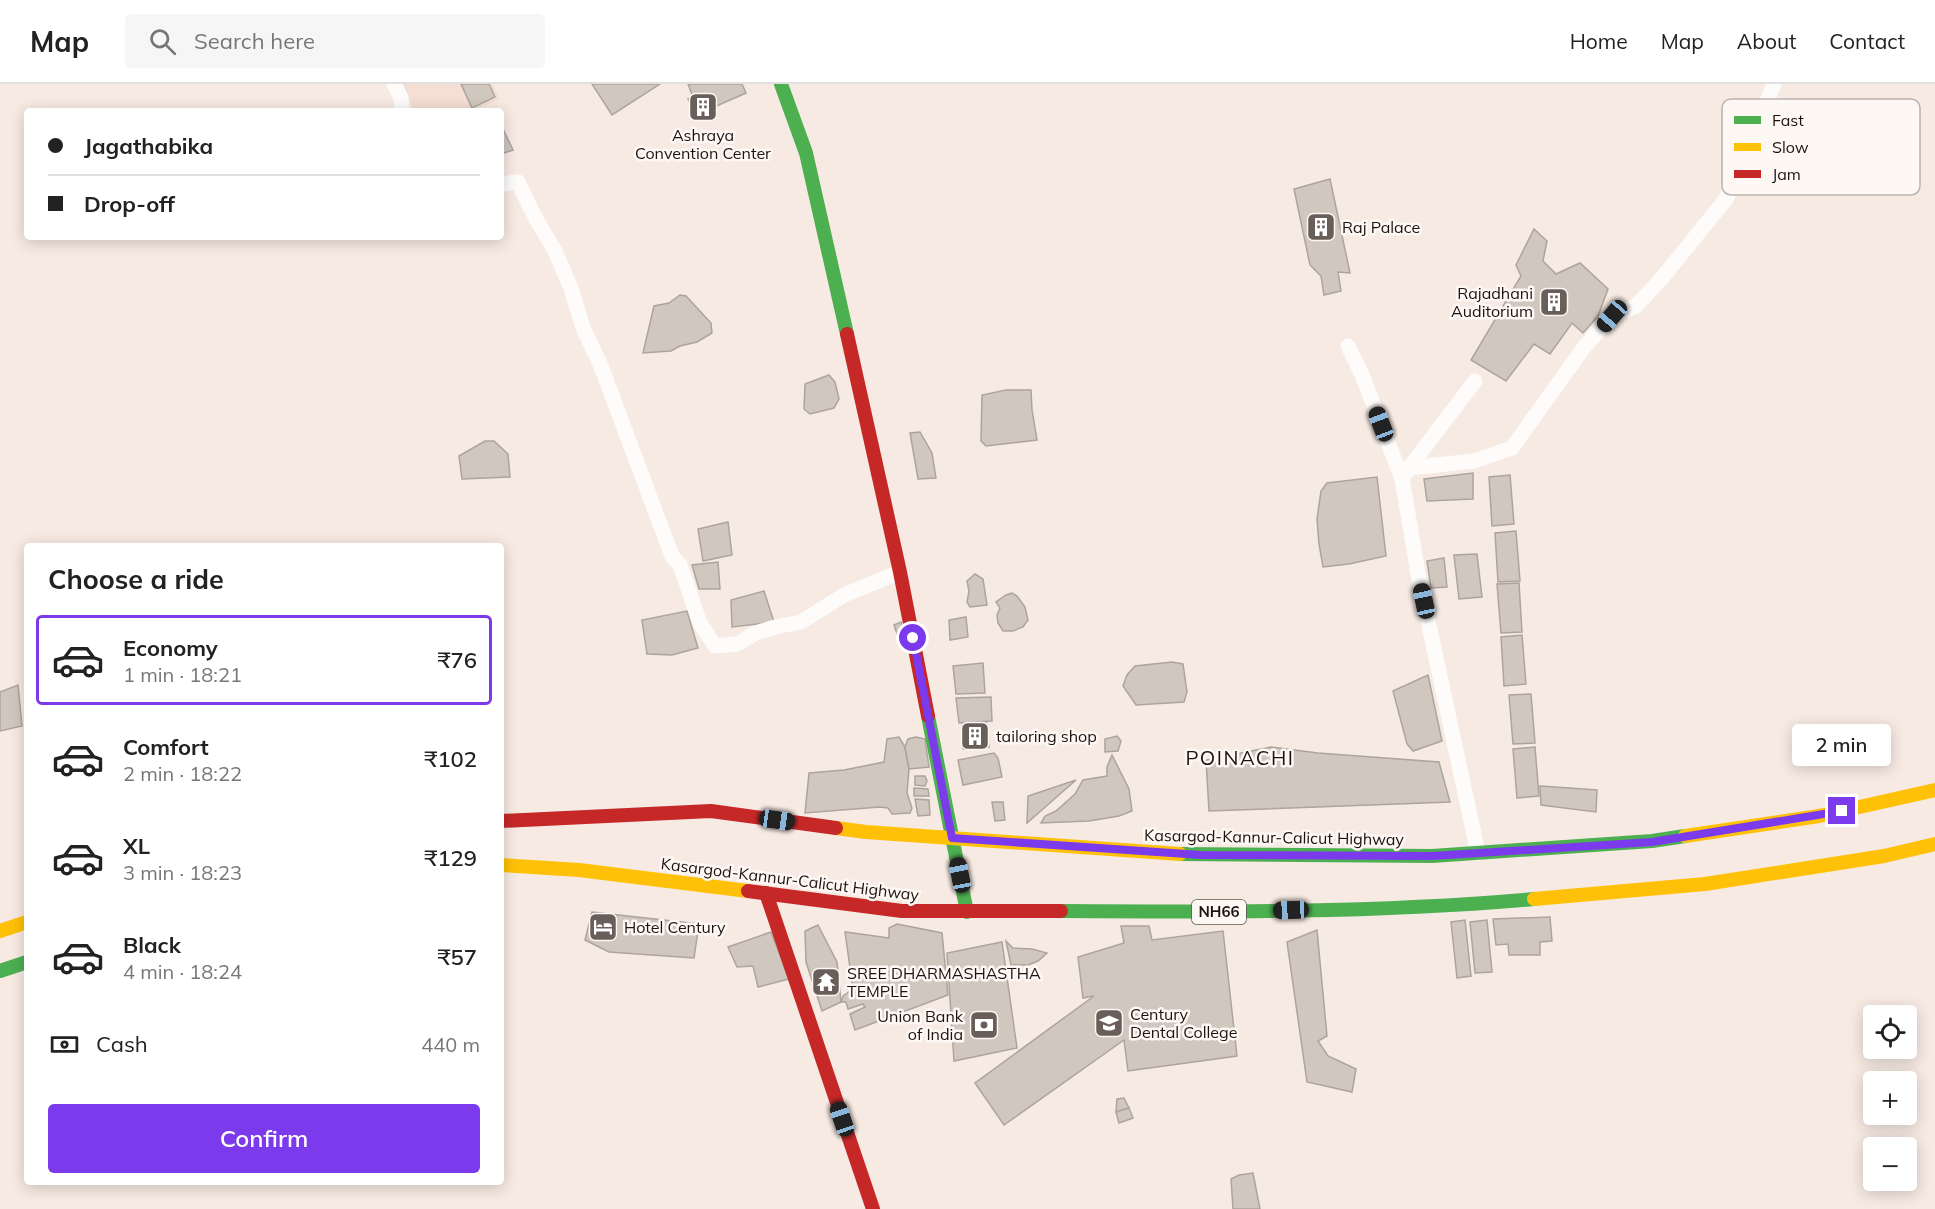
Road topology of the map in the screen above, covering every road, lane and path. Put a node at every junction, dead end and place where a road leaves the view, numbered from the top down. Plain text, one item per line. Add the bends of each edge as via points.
1 (394, 84) edge
2 (781, 84) edge
3 (1774, 84) edge
4 (1768, 99) edge
5 (402, 108) edge
6 (504, 184) edge
7 (1727, 195) edge
8 (1348, 346) dead end
9 (1475, 381) dead end
10 (1406, 473) junction
11 (900, 572) junction
12 (1935, 790) edge
13 (504, 821) edge
14 (952, 838) junction
15 (1935, 844) edge
16 (1478, 853) junction
17 (504, 865) edge
18 (766, 893) junction
19 (967, 912) junction
20 (24, 923) edge
21 (0, 931) edge
22 (24, 963) edge
23 (0, 971) edge
24 (873, 1209) edge

1 - 5 street
2 - 11 main road via 807,153
3 - 4 street
6 - 11 street via 518,183 554,249 672,556 680,565 700,623 715,646 737,644 756,633 801,621 844,595
7 - 10 street via 1636,306 1612,316 1586,346 1512,448 1474,461
8 - 10 street
9 - 10 street
10 - 16 street via 1419,579
11 - 14 main road
12 - 16 main road, Kasargod-Kannur-Calicut Highway via 1819,816 1652,842
13 - 14 main road, Kasargod-Kannur-Calicut Highway via 711,811 866,832
14 - 16 main road, Kasargod-Kannur-Calicut Highway via 1201,855
14 - 19 main road
15 - 19 main road, Kasargod-Kannur-Calicut Highway / NH66 via 1884,856 1705,884 1478,904 1245,912
17 - 18 main road, Kasargod-Kannur-Calicut Highway / NH66 via 579,870
18 - 19 main road, Kasargod-Kannur-Calicut Highway / NH66 via 902,911
18 - 24 main road
20 - 21 main road
22 - 23 main road

